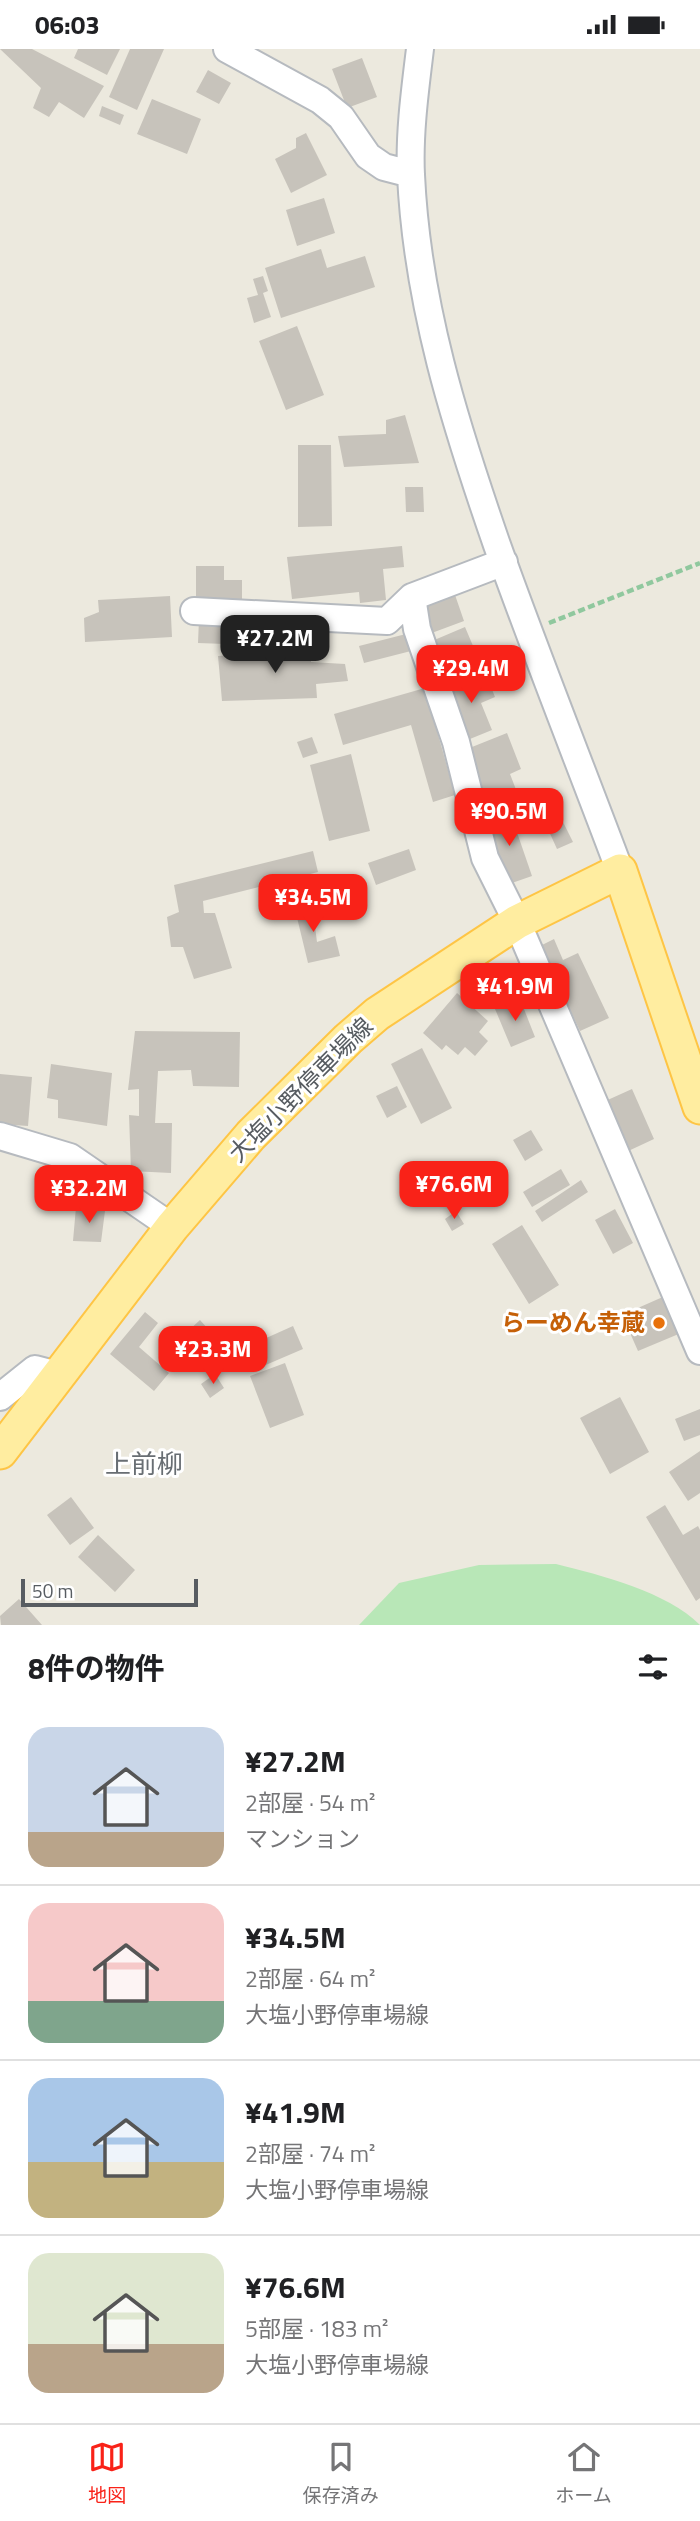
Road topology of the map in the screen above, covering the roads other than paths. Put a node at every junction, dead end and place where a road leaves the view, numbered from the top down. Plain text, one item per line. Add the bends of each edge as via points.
1 (227, 49) edge
2 (420, 49) edge
3 (411, 174) junction
4 (504, 562) junction
5 (412, 597) junction
6 (194, 611) dead end
7 (620, 871) junction
8 (517, 922) junction
9 (700, 1107) edge
10 (0, 1136) edge
11 (172, 1227) junction
12 (700, 1351) edge
13 (58, 1375) junction
14 (0, 1397) edge
15 (0, 1453) edge

1 - 3 street via 320,100 341,117 368,156 384,167
2 - 3 street
3 - 4 street via 419,260 437,357
4 - 5 street
4 - 7 street
5 - 6 street via 387,621
5 - 8 street via 417,629 456,742 485,858
7 - 8 main road, 大塩小野停車場線
7 - 9 main road
8 - 11 main road, 大塩小野停車場線 via 377,1014 348,1039 251,1135
8 - 12 street
10 - 11 street via 70,1157
11 - 13 main road, 大塩小野停車場線
13 - 14 street via 35,1369
13 - 15 main road, 大塩小野停車場線

